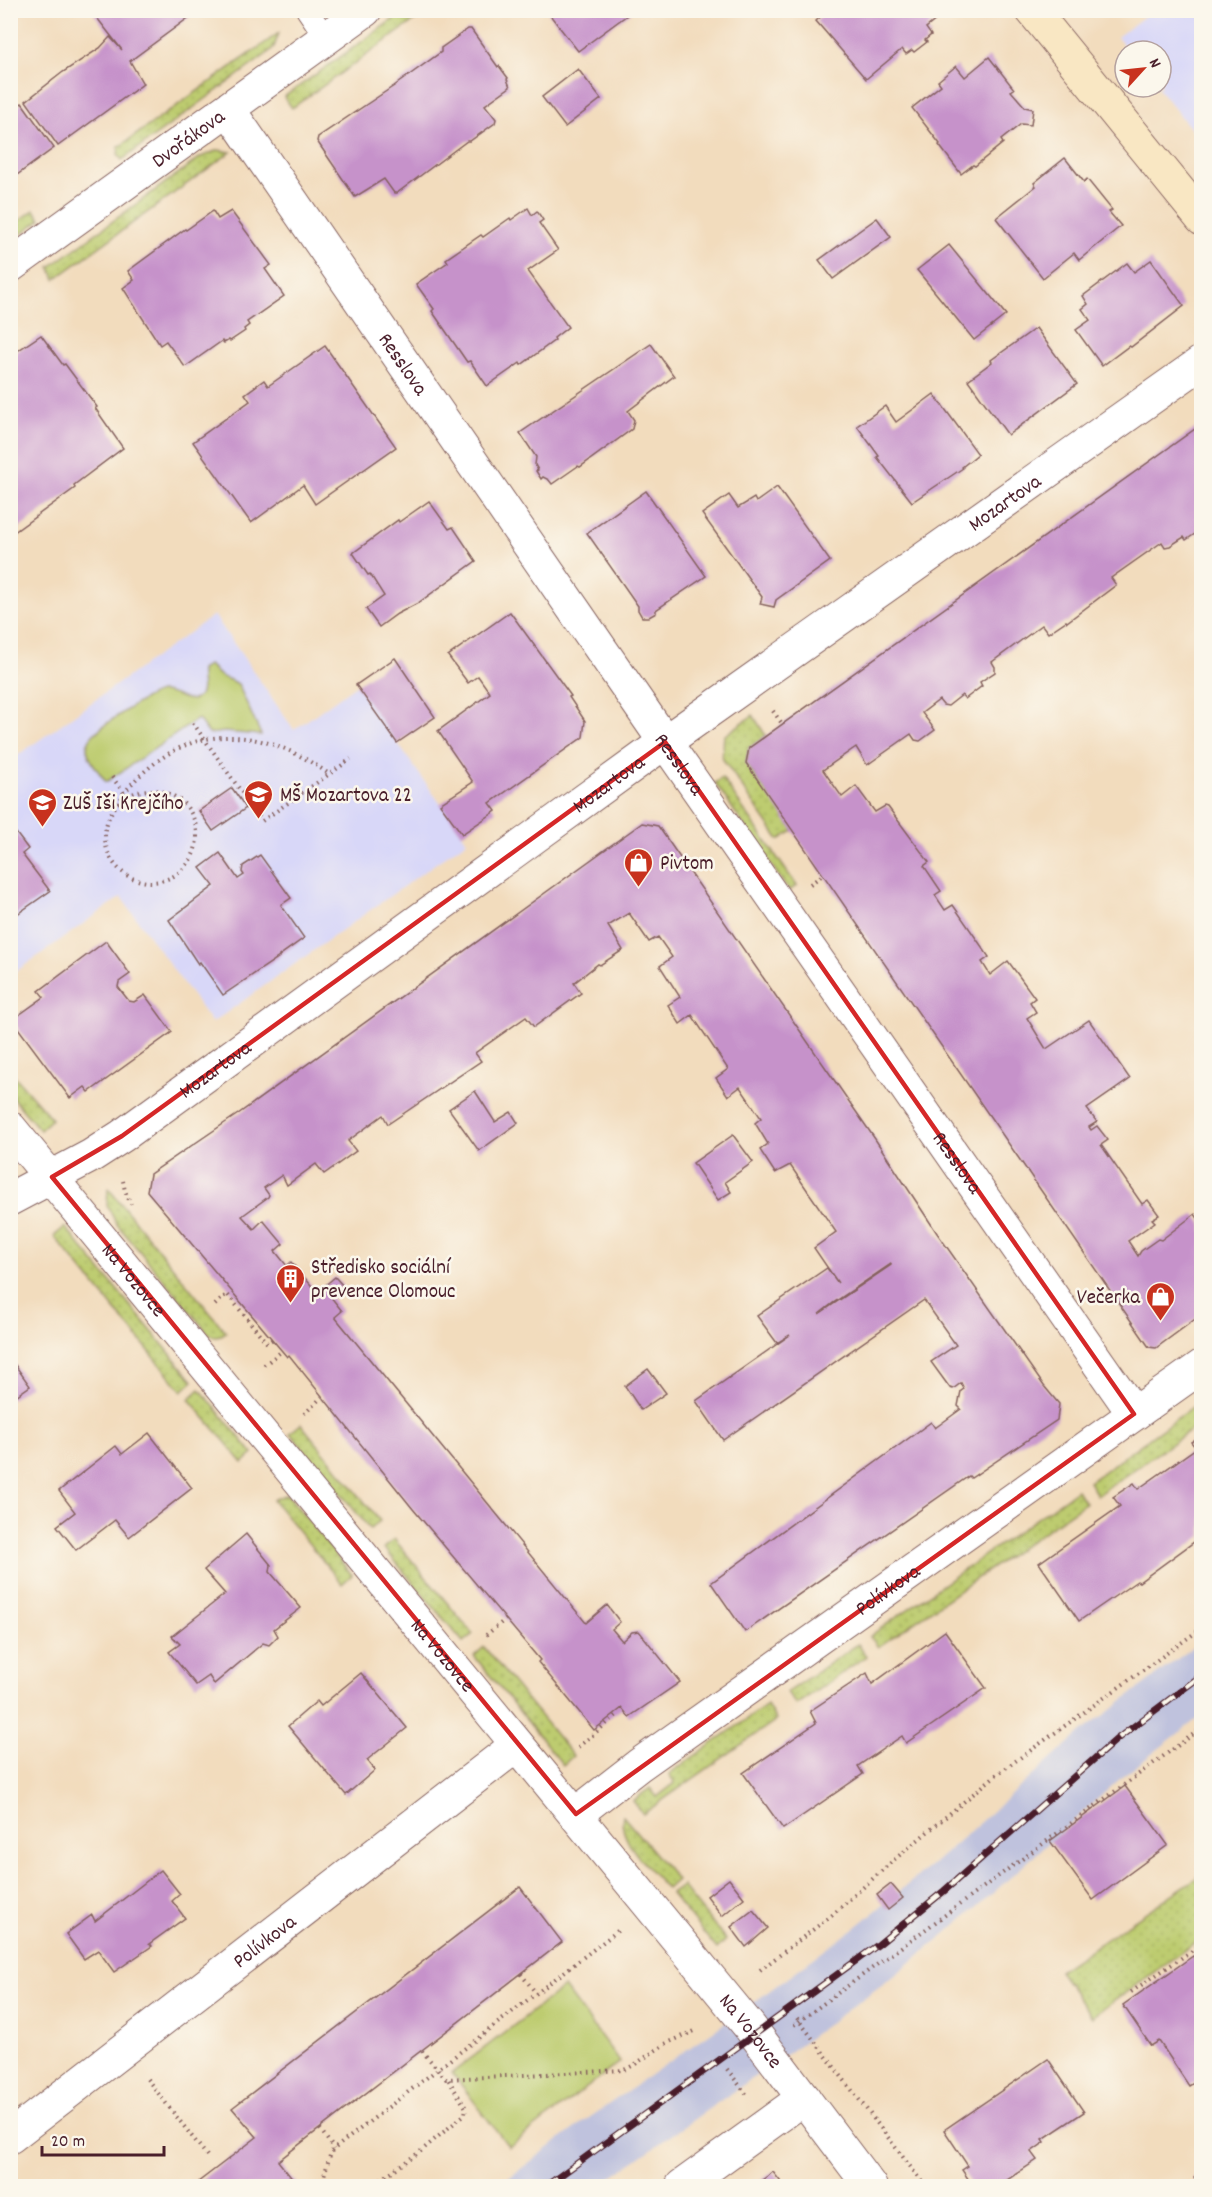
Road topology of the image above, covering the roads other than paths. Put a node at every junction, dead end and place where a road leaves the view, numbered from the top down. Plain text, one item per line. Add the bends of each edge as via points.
1 (307, 10) edge
2 (365, 10) edge
3 (1032, 10) edge
4 (326, 38) junction
5 (229, 110) junction
6 (1202, 219) edge
7 (10, 266) edge
8 (1202, 362) edge
9 (665, 742) junction
10 (16, 1135) edge
11 (52, 1177) junction
12 (10, 1200) edge
13 (1202, 1366) edge
14 (1134, 1414) junction
15 (509, 1735) junction
16 (576, 1814) junction
17 (804, 2098) junction
18 (10, 2137) edge
19 (682, 2187) edge
20 (870, 2187) edge

1 - 4 lane
2 - 4 street, Dvořákova
3 - 6 street
4 - 5 street, Dvořákova
5 - 7 street, Dvořákova
5 - 9 street, Resslova
8 - 9 street, Mozartova
9 - 11 street, Mozartova via 122,1136
9 - 14 street, Resslova
10 - 11 street, Na Vozovce
11 - 12 street, Mozartova
11 - 15 street, Na Vozovce
13 - 14 street, Polívkova
14 - 16 street, Polívkova
15 - 16 street, Na Vozovce
15 - 18 street, Polívkova
16 - 17 street, Na Vozovce
17 - 19 street
17 - 20 street, Na Vozovce

